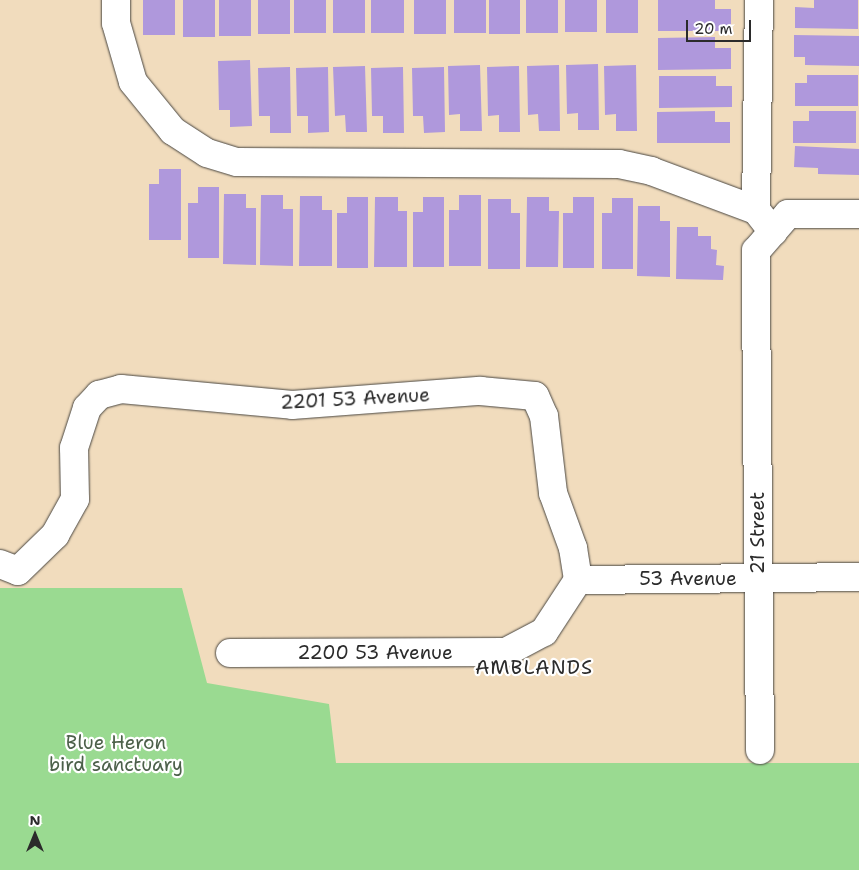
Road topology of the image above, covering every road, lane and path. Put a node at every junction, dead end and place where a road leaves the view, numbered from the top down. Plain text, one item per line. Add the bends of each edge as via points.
1 (116, 0) edge
2 (759, 0) edge
3 (756, 210) junction
4 (859, 214) edge
5 (773, 232) junction
6 (9, 567) edge
7 (859, 577) edge
8 (759, 579) junction
9 (578, 580) junction
10 (230, 653) dead end
11 (760, 750) dead end

1 - 3 street via 116,23 133,82 174,131 207,153 237,162 619,164 651,171
2 - 3 street
3 - 5 street
4 - 5 street, 21 Street via 788,214
5 - 8 street, 21 Street via 756,251
6 - 9 street, 2201 53 Avenue via 55,535 75,499 74,448 87,408 99,395 121,389 292,405 480,391 535,396 544,416 553,493 573,548
7 - 8 street, 53 Avenue
8 - 9 street, 53 Avenue
8 - 11 street, 21 Street
9 - 10 street, 2200 53 Avenue via 544,632 506,652

